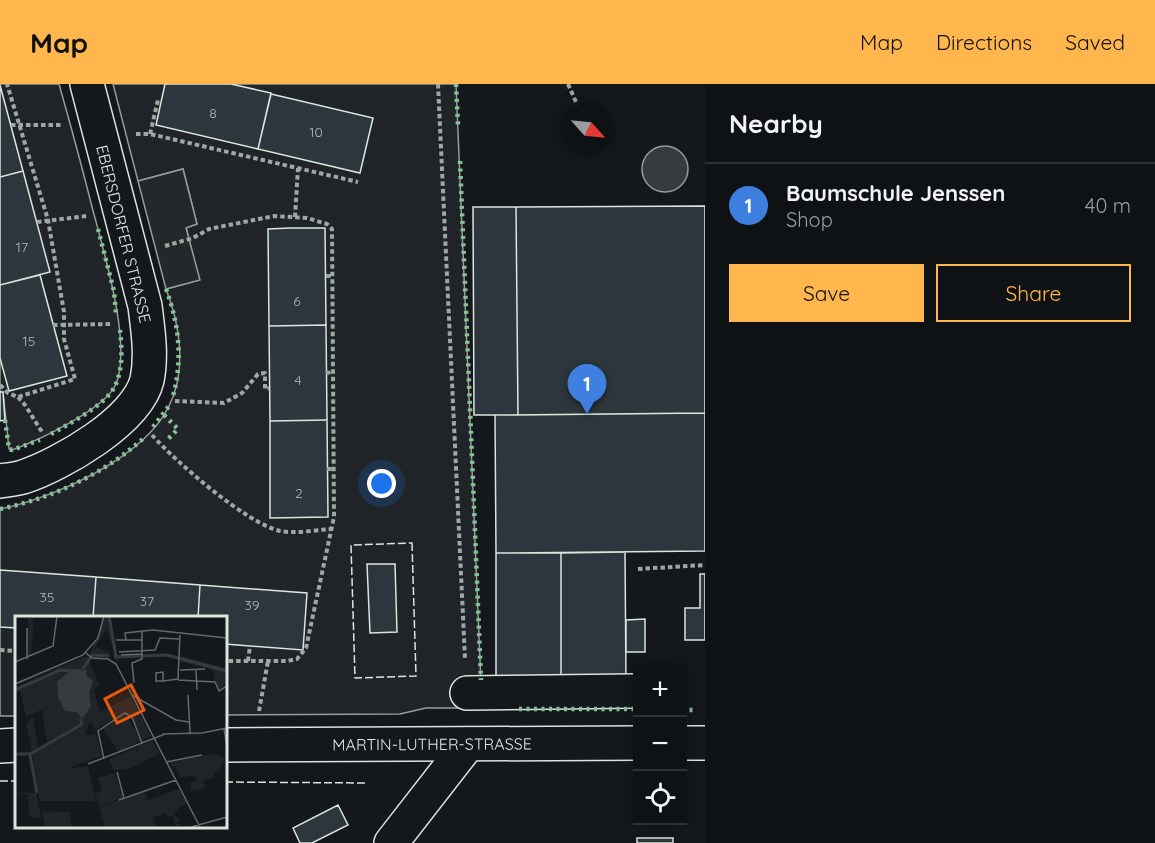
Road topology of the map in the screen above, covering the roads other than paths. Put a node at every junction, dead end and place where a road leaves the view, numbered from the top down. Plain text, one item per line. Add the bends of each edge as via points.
1 (87, 84) edge
2 (0, 481) edge
3 (633, 691) dead end
4 (466, 693) road end
5 (633, 743) edge
6 (687, 743) edge
7 (705, 743) edge
8 (468, 744) junction
9 (226, 745) edge
10 (391, 843) edge

1 - 2 street, EBERSDORFER STRASSE via 147,323 147,379 136,401 98,438 60,461 22,477
3 - 4 street
5 - 8 street, MARTIN-LUTHER-STRASSE
6 - 7 street
8 - 9 street, MARTIN-LUTHER-STRASSE
8 - 10 street

